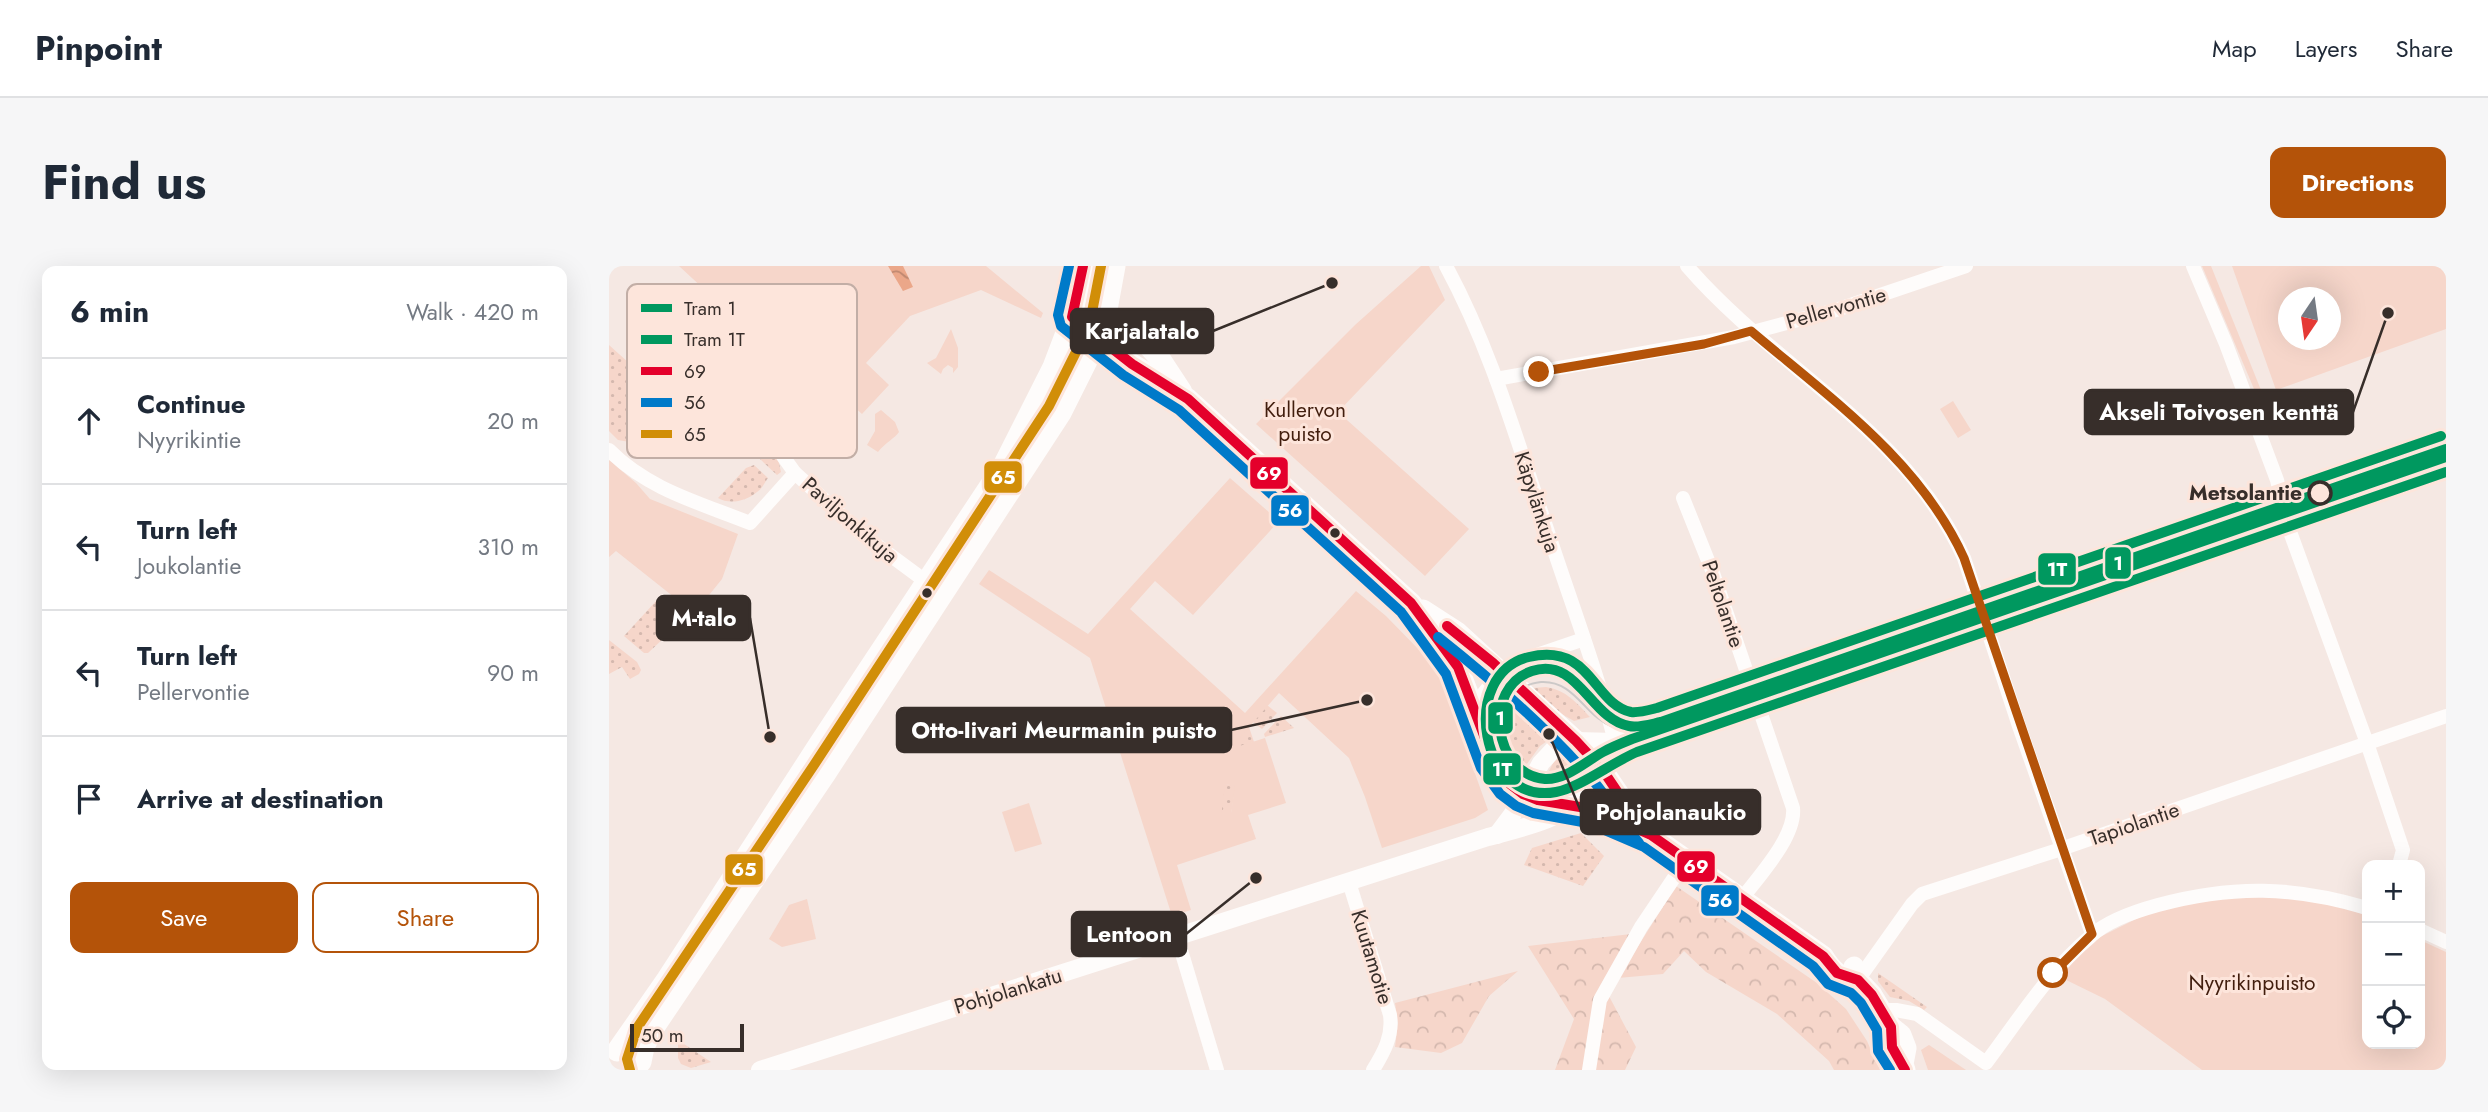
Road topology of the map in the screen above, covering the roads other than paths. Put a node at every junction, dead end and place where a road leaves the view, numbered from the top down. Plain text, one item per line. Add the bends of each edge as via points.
1 (1083, 266) edge
2 (1115, 266) edge
3 (1446, 266) edge
4 (1687, 266) edge
5 (1966, 266) edge
6 (2193, 266) edge
7 (1106, 314) junction
8 (1072, 317) junction
9 (1751, 331) junction
10 (1098, 339) junction
11 (1496, 379) junction
12 (1188, 399) junction
13 (609, 450) edge
14 (2446, 453) edge
15 (784, 458) edge
16 (795, 473) junction
17 (1683, 498) dead end
18 (2284, 508) junction
19 (925, 582) junction
20 (944, 594) junction
21 (1411, 603) junction
22 (1982, 614) junction
23 (1584, 639) junction
24 (1503, 672) junction
25 (1754, 692) junction
26 (1474, 705) junction
27 (2446, 716) edge
28 (1576, 741) junction
29 (1615, 742) junction
30 (2367, 743) junction
31 (1602, 769) junction
32 (1523, 794) junction
33 (1570, 807) junction
34 (1497, 835) junction
35 (1651, 835) junction
36 (2062, 849) junction
37 (1686, 860) junction
38 (2400, 860) edge
39 (1349, 882) junction
40 (1741, 900) junction
41 (2362, 906) edge
42 (2425, 932) edge
43 (2092, 934) junction
44 (1177, 937) junction
45 (2446, 942) edge
46 (1858, 979) junction
47 (1887, 1019) junction
48 (613, 1051) edge
49 (644, 1066) edge
50 (1904, 1067) edge
51 (759, 1070) edge
52 (1217, 1070) edge
53 (1373, 1070) edge
54 (1589, 1070) edge

1 - 8 main road
2 - 7 main road
3 - 11 street, Käpylänkuja
4 - 9 street
5 - 9 street, Pellervontie via 1836,310
6 - 18 street
7 - 8 main road
7 - 10 main road
7 - 12 main road via 1144,341
8 - 10 main road
8 - 19 main road via 1053,367 1003,466
9 - 11 street, Pellervontie via 1704,344
9 - 22 street via 1885,446 1908,472 1953,534
10 - 12 main road
10 - 20 main road via 1062,413
11 - 23 street, Käpylänkuja
12 - 21 main road
13 - 16 street via 653,484 750,523
14 - 18 street
15 - 16 street, Paviljonkikuja
16 - 19 street, Paviljonkikuja via 863,535
17 - 25 street, Peltolantie
18 - 22 street
18 - 30 street
19 - 20 street, Paviljonkikuja
19 - 48 main road via 667,979
20 - 49 main road via 653,1029 644,1047
21 - 24 main road via 1457,632
21 - 26 main road via 1458,667
22 - 25 street
22 - 36 street
23 - 24 street via 1524,659
23 - 29 street, Käpylänkuja
24 - 26 street
24 - 28 main road
25 - 29 street
25 - 40 street, Peltolantie via 1794,816 1790,832
26 - 32 main road via 1494,762
27 - 30 street, Tapiolantie
28 - 29 street
28 - 31 main road
28 - 32 street via 1548,754
29 - 31 street, Pohjolankatu
30 - 36 street, Tapiolantie
30 - 38 street via 2403,850
31 - 33 street, Pohjolankatu via 1588,793
31 - 35 main road
32 - 33 main road
32 - 34 street
33 - 34 street, Pohjolankatu
33 - 35 main road via 1591,808
34 - 39 street, Pohjolankatu
35 - 37 main road
36 - 43 street
36 - 46 street, Tapiolantie via 1918,896
37 - 40 main road
37 - 54 street via 1600,1000
39 - 44 street, Pohjolankatu
39 - 53 street, Kuutamotie via 1390,1015 1389,1038
40 - 46 main road via 1823,956 1831,969 1846,979
41 - 43 street via 2292,891 2197,894 2136,911
42 - 45 street
43 - 47 street via 2053,973 1986,1063 1917,1014 1896,1010
44 - 51 street, Pohjolankatu
44 - 52 street
46 - 47 main road
47 - 50 main road via 1890,1046
48 - 49 main road via 627,1053

